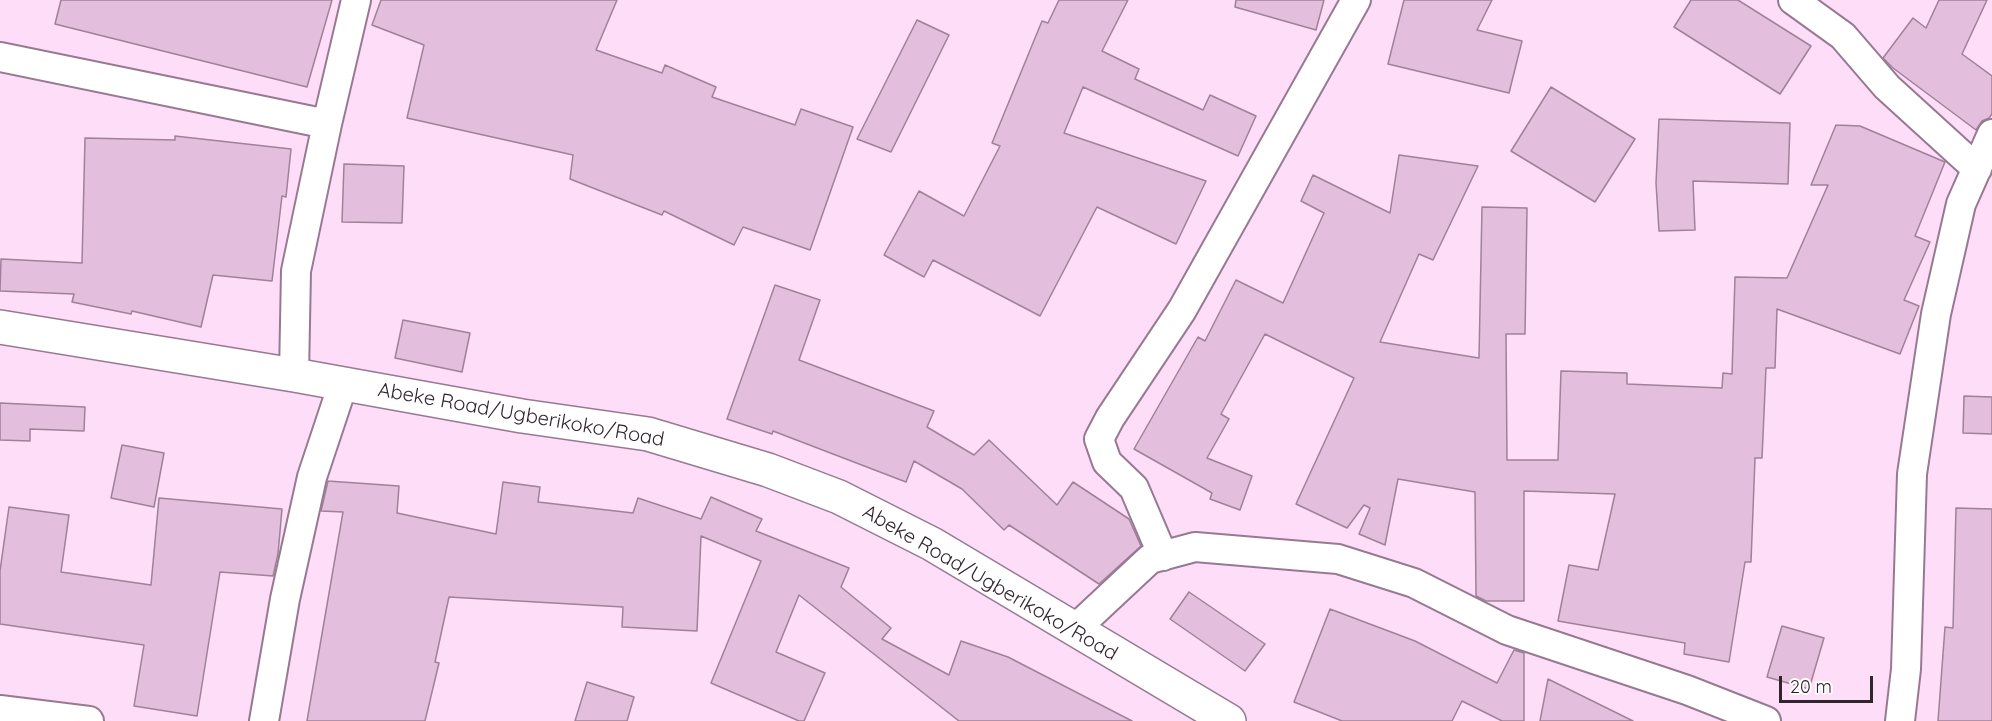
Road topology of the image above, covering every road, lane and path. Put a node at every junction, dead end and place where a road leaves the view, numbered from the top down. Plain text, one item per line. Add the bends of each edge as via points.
1 (356, 0) edge
2 (1356, 0) edge
3 (1793, 0) edge
4 (0, 57) edge
5 (327, 124) junction
6 (1992, 134) edge
7 (1977, 169) junction
8 (0, 327) edge
9 (294, 375) junction
10 (343, 384) junction
11 (1163, 556) junction
12 (1074, 630) junction
13 (0, 710) edge
14 (88, 721) edge
15 (264, 721) edge
16 (1229, 721) edge
17 (1766, 721) edge
18 (1900, 721) edge

1 - 5 street
2 - 11 street via 1182,310 1099,439 1107,462 1134,488
3 - 7 street via 1843,36 1887,87
4 - 5 street
5 - 9 street via 296,271
6 - 7 street
7 - 18 street via 1961,204 1936,314 1912,474 1906,669
8 - 9 street, Abeke Road/Ugberikoko/Road
9 - 10 street, Abeke Road/Ugberikoko/Road
10 - 12 street, Abeke Road/Ugberikoko/Road via 648,434 768,470 839,497 932,544
10 - 15 street via 312,477
11 - 12 street via 1150,560
11 - 17 street via 1195,547 1338,560 1414,583 1507,630 1687,690
12 - 16 street, Abeke Road/Ugberikoko/Road
13 - 14 street

